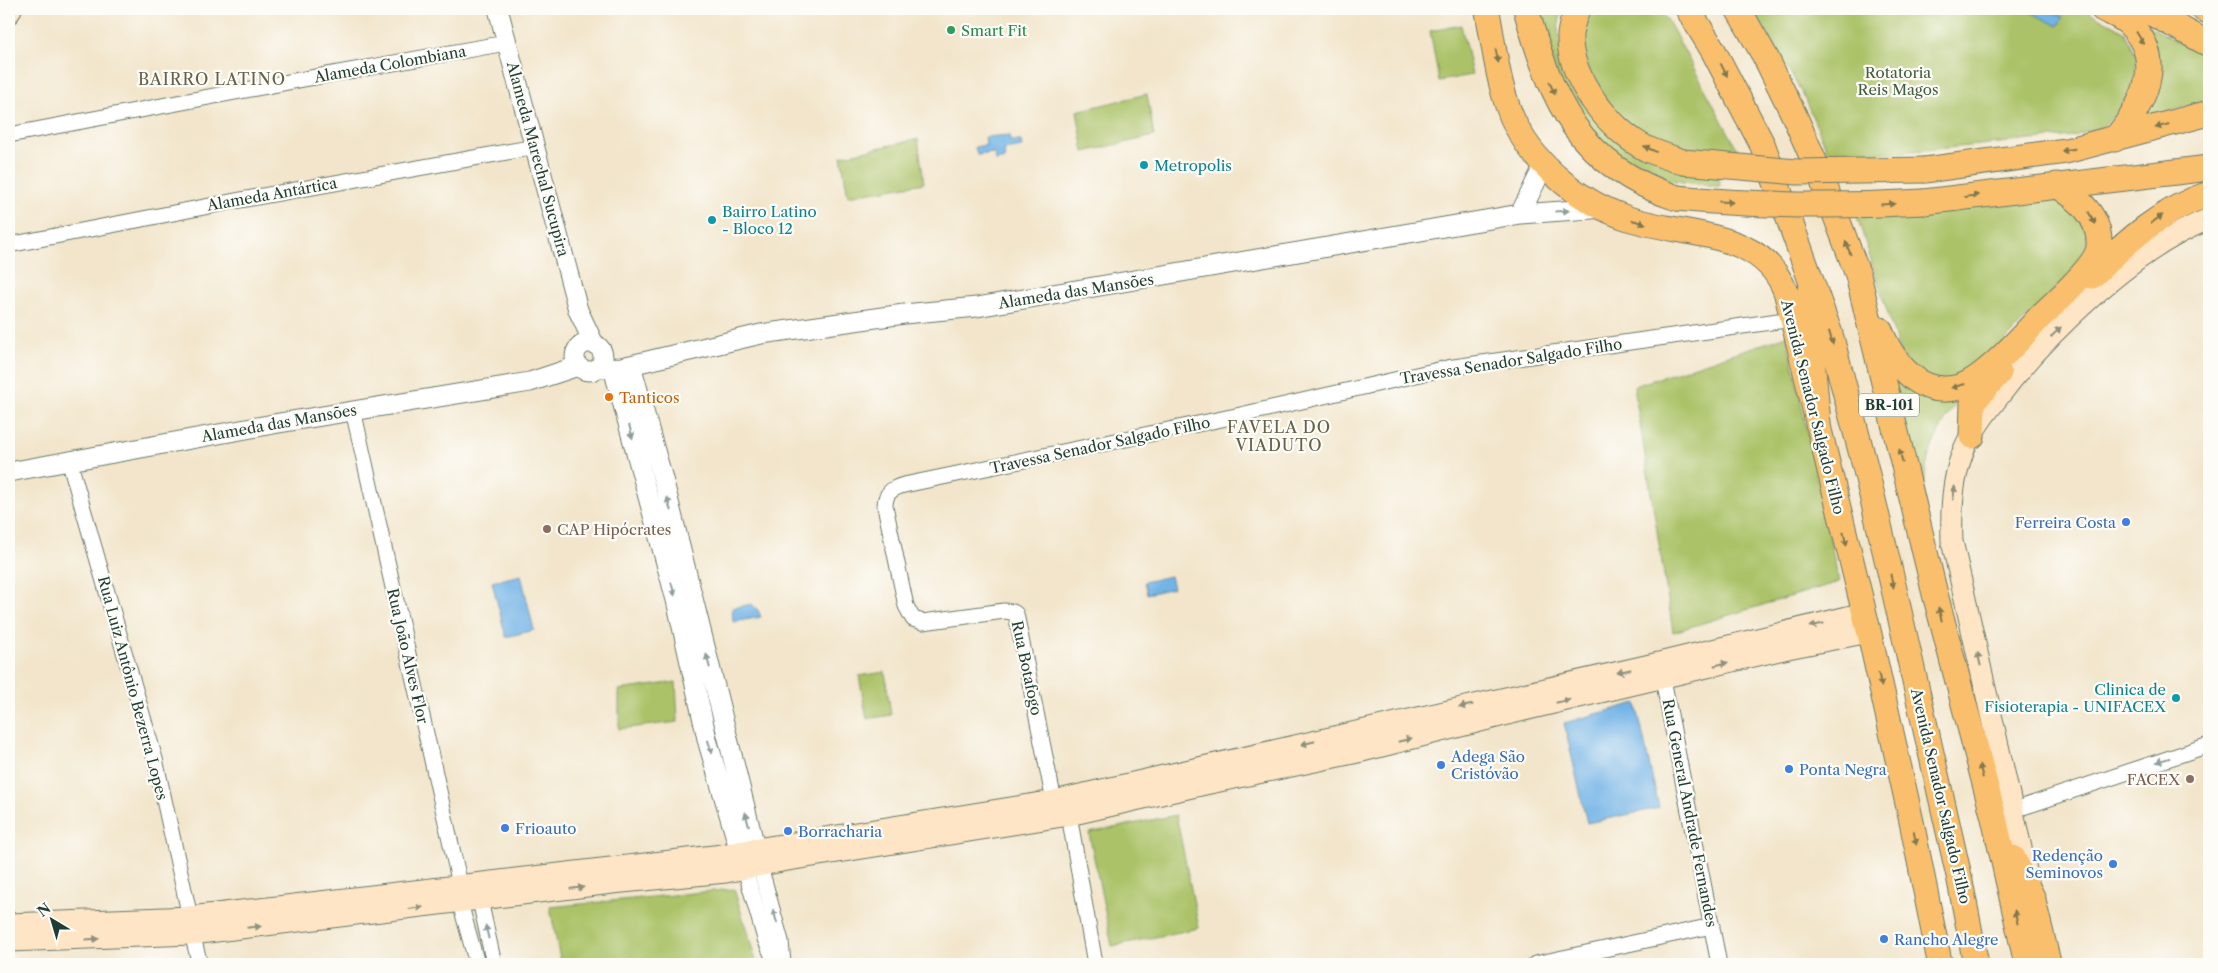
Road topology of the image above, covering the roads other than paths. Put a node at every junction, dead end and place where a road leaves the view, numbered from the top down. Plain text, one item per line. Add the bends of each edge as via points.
1 (11, 9) edge
2 (498, 9) edge
3 (1487, 9) edge
4 (1526, 9) edge
5 (1577, 9) edge
6 (1676, 9) edge
7 (1738, 9) edge
8 (2103, 9) edge
9 (2144, 9) edge
10 (2204, 9) edge
11 (9, 12) edge
12 (2209, 12) edge
13 (1694, 19) edge
14 (506, 43) junction
15 (2209, 44) edge
16 (2209, 113) edge
17 (9, 135) edge
18 (2116, 139) junction
19 (535, 147) junction
20 (1544, 165) junction
21 (2209, 168) edge
22 (2056, 185) junction
23 (2209, 194) edge
24 (1605, 208) junction
25 (1520, 214) junction
26 (2209, 219) edge
27 (9, 245) edge
28 (1858, 275) junction
29 (1809, 276) junction
30 (1792, 320) junction
31 (597, 358) junction
32 (353, 410) junction
33 (1818, 423) junction
34 (1975, 429) junction
35 (69, 460) junction
36 (9, 472) edge
37 (886, 498) joint
38 (1866, 623) junction
39 (1661, 671) junction
40 (2209, 745) edge
41 (1061, 808) junction
42 (2004, 814) junction
43 (750, 859) junction
44 (466, 897) junction
45 (2033, 899) joint
46 (9, 924) edge
47 (191, 926) junction
48 (1712, 926) junction
49 (9, 941) edge
50 (200, 964) edge
51 (478, 964) edge
52 (494, 964) edge
53 (776, 964) edge
54 (783, 964) edge
55 (1095, 964) edge
56 (1535, 964) edge
57 (1719, 964) edge
58 (1940, 964) edge
59 (1976, 964) edge
60 (2027, 964) edge
61 (2049, 964) edge

1 - 11 main road
2 - 14 street, Alameda Marechal Sucupira
3 -> 20 main road, Avenida Senador Salgado Filho via 1507,106 1525,141
4 -> 22 highway, bridge via 1550,84 1580,135 1629,179 1677,198 1727,203 1872,205 1924,202
18 -> 5 highway, bridge via 2066,151 1925,170 1797,172 1683,162 1646,149 1598,108 1585,87 1571,52 1570,34
6 - 13 highway
28 -> 7 highway, BR-101 via 1794,115
8 -> 18 highway via 2126,21 2140,36 2148,53 2149,75 2144,96 2134,116
9 - 15 highway
10 - 12 main road
13 -> 29 highway, Avenida Senador Salgado Filho / BR-101 via 1735,90 1762,146
14 - 17 street, Alameda Colombiana
14 - 19 street, Alameda Marechal Sucupira
16 -> 18 highway
19 - 27 street, Alameda Antártica
19 - 31 street, Alameda Marechal Sucupira via 578,310
20 - 24 main road, Avenida Senador Salgado Filho via 1576,191
20 - 25 street
21 - 22 highway
22 -> 28 highway via 2073,195 2094,220 2099,235 2093,261 1996,361 1962,386 1944,389 1926,386 1910,376 1890,350
34 -> 23 highway via 1973,402 2042,325 2138,232 2165,214
25 -> 24 street, Alameda das Mansões
24 -> 30 main road, Avenida Senador Salgado Filho via 1626,218 1722,239 1748,249 1779,276
25 - 31 street, Alameda das Mansões via 977,307 904,314
34 -> 26 main road via 2019,369 2107,285 2155,247
42 -> 28 highway, BR-101 via 1935,594
29 - 33 highway via 1809,326
29 -> 59 highway, Avenida Senador Salgado Filho / BR-101 via 1830,334 1865,466 1957,866
30 - 33 main road, Avenida Senador Salgado Filho
30 - 37 street, Travessa Senador Salgado Filho via 1447,368 1172,430 904,485 892,490
31 - 32 street, Alameda das Mansões via 530,382
31 - 43 street, Alameda Marechal Sucupira via 676,600 708,743 729,781
32 - 35 street, Alameda das Mansões
32 - 44 street, Rua João Alves Flor
33 -> 38 main road, Avenida Senador Salgado Filho
42 -> 34 main road via 1952,541 1954,484 1963,450
35 - 36 street, Alameda das Mansões
35 - 47 street, Rua Luiz Antônio Bezerra Lopes via 155,759
37 - 41 street, Rua Botafogo via 886,513 906,606 914,620 923,622 1004,612 1016,614
38 - 39 main road
38 -> 58 main road, Avenida Senador Salgado Filho
39 - 41 main road via 1522,711 1358,752 1205,784
39 - 48 street, Rua General Andrade Fernandes
40 -> 42 street
41 - 43 main road via 782,861
41 - 55 street
42 - 45 highway
60 -> 42 highway, BR-101
43 - 44 main road
43 - 53 street via 765,939
54 -> 43 street via 782,941
44 - 47 main road
44 - 51 street, Rua João Alves Flor
52 -> 44 street, Rua João Alves Flor
45 - 61 main road
46 - 47 main road
49 -> 47 main road
47 - 50 street, Rua Luiz Antônio Bezerra Lopes
48 - 56 street
48 - 57 street, Rua General Andrade Fernandes

